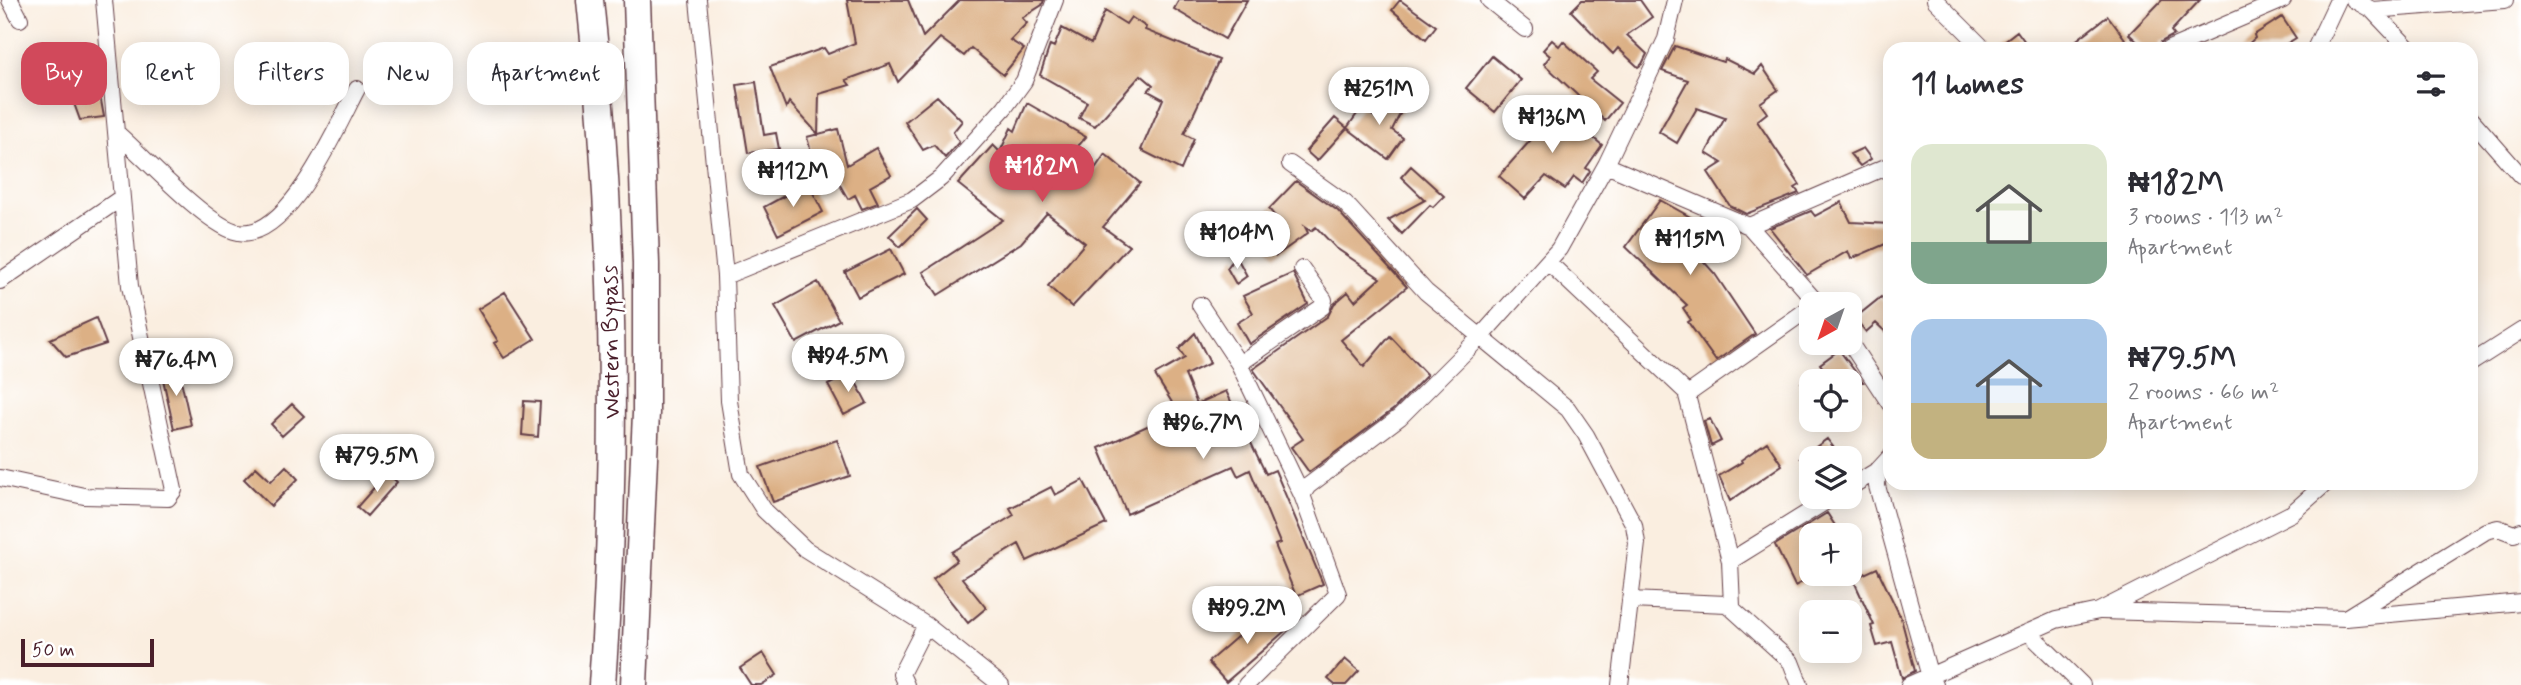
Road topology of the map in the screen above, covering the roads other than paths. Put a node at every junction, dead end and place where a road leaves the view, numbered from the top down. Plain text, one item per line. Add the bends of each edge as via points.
1 (10, 0) edge
2 (104, 0) edge
3 (590, 0) edge
4 (637, 0) edge
5 (698, 0) edge
6 (1055, 0) edge
7 (1489, 0) edge
8 (1675, 0) edge
9 (1935, 0) edge
10 (2283, 0) edge
11 (2338, 0) edge
12 (2354, 0) edge
13 (2505, 0) edge
14 (2372, 10) junction
15 (20, 19) dead end
16 (1525, 29) dead end
17 (1977, 42) edge
18 (2185, 42) edge
19 (2318, 42) edge
20 (2402, 42) edge
21 (357, 89) dead end
22 (2478, 127) edge
23 (119, 135) junction
24 (1290, 164) dead end
25 (1606, 165) junction
26 (1883, 168) edge
27 (2521, 176) edge
28 (121, 198) junction
29 (1749, 226) junction
30 (1548, 262) junction
31 (1302, 269) dead end
32 (725, 276) junction
33 (0, 281) edge
34 (1804, 292) edge
35 (1200, 305) dead end
36 (1799, 316) edge
37 (2521, 331) edge
38 (1482, 335) junction
39 (1858, 355) edge
40 (2478, 359) edge
41 (1239, 364) junction
42 (1686, 391) junction
43 (1883, 393) edge
44 (1883, 465) edge
45 (1878, 470) junction
46 (0, 478) edge
47 (1862, 480) edge
48 (2318, 490) edge
49 (1302, 495) junction
50 (1814, 509) edge
51 (2521, 531) edge
52 (1730, 561) junction
53 (1630, 600) junction
54 (2521, 602) edge
55 (1732, 607) junction
56 (2099, 611) junction
57 (2347, 618) junction
58 (926, 625) junction
59 (2028, 632) junction
60 (1933, 681) edge
61 (601, 685) edge
62 (634, 685) edge
63 (906, 685) edge
64 (1001, 685) edge
65 (1246, 685) edge
66 (1620, 685) edge
67 (1800, 685) edge
68 (1909, 685) edge
69 (2082, 685) edge

1 - 15 street
2 - 23 street
3 - 61 main road, Western Bypass via 608,216 612,406
4 - 62 main road, Western Bypass via 646,414
5 - 32 street
6 - 32 street via 1024,81 941,178 912,200
7 - 16 street
8 - 25 street via 1666,38
9 - 17 street
10 - 18 street
11 - 19 street
12 - 14 street
13 - 14 street
14 - 20 street
21 - 23 street via 300,194 276,219 252,231 235,232 210,218
22 - 27 street
23 - 28 street
24 - 38 street via 1345,203 1426,292
25 - 29 street
25 - 30 street
26 - 29 street
28 - 33 street
28 - 46 street via 130,286 173,495 84,496
29 - 34 street
30 - 38 street
30 - 42 street
31 - 41 street via 1324,300 1322,307
32 - 58 street via 729,401 741,474 764,510 805,549
35 - 41 street
36 - 42 street
37 - 40 street
38 - 49 street via 1400,417
38 - 53 street via 1568,409 1586,435 1634,525 1637,543
39 - 43 street
41 - 49 street
42 - 52 street
44 - 45 street
45 - 47 street
45 - 60 street via 1877,486
48 - 56 street via 2292,513
49 - 65 street via 1338,594
50 - 52 street
51 - 57 street via 2486,531
52 - 55 street
53 - 55 street
53 - 66 street
54 - 57 street
55 - 67 street via 1791,662
56 - 57 street
56 - 59 street via 2056,620
58 - 63 street via 901,674
58 - 64 street
59 - 60 street
59 - 69 street
60 - 68 street

